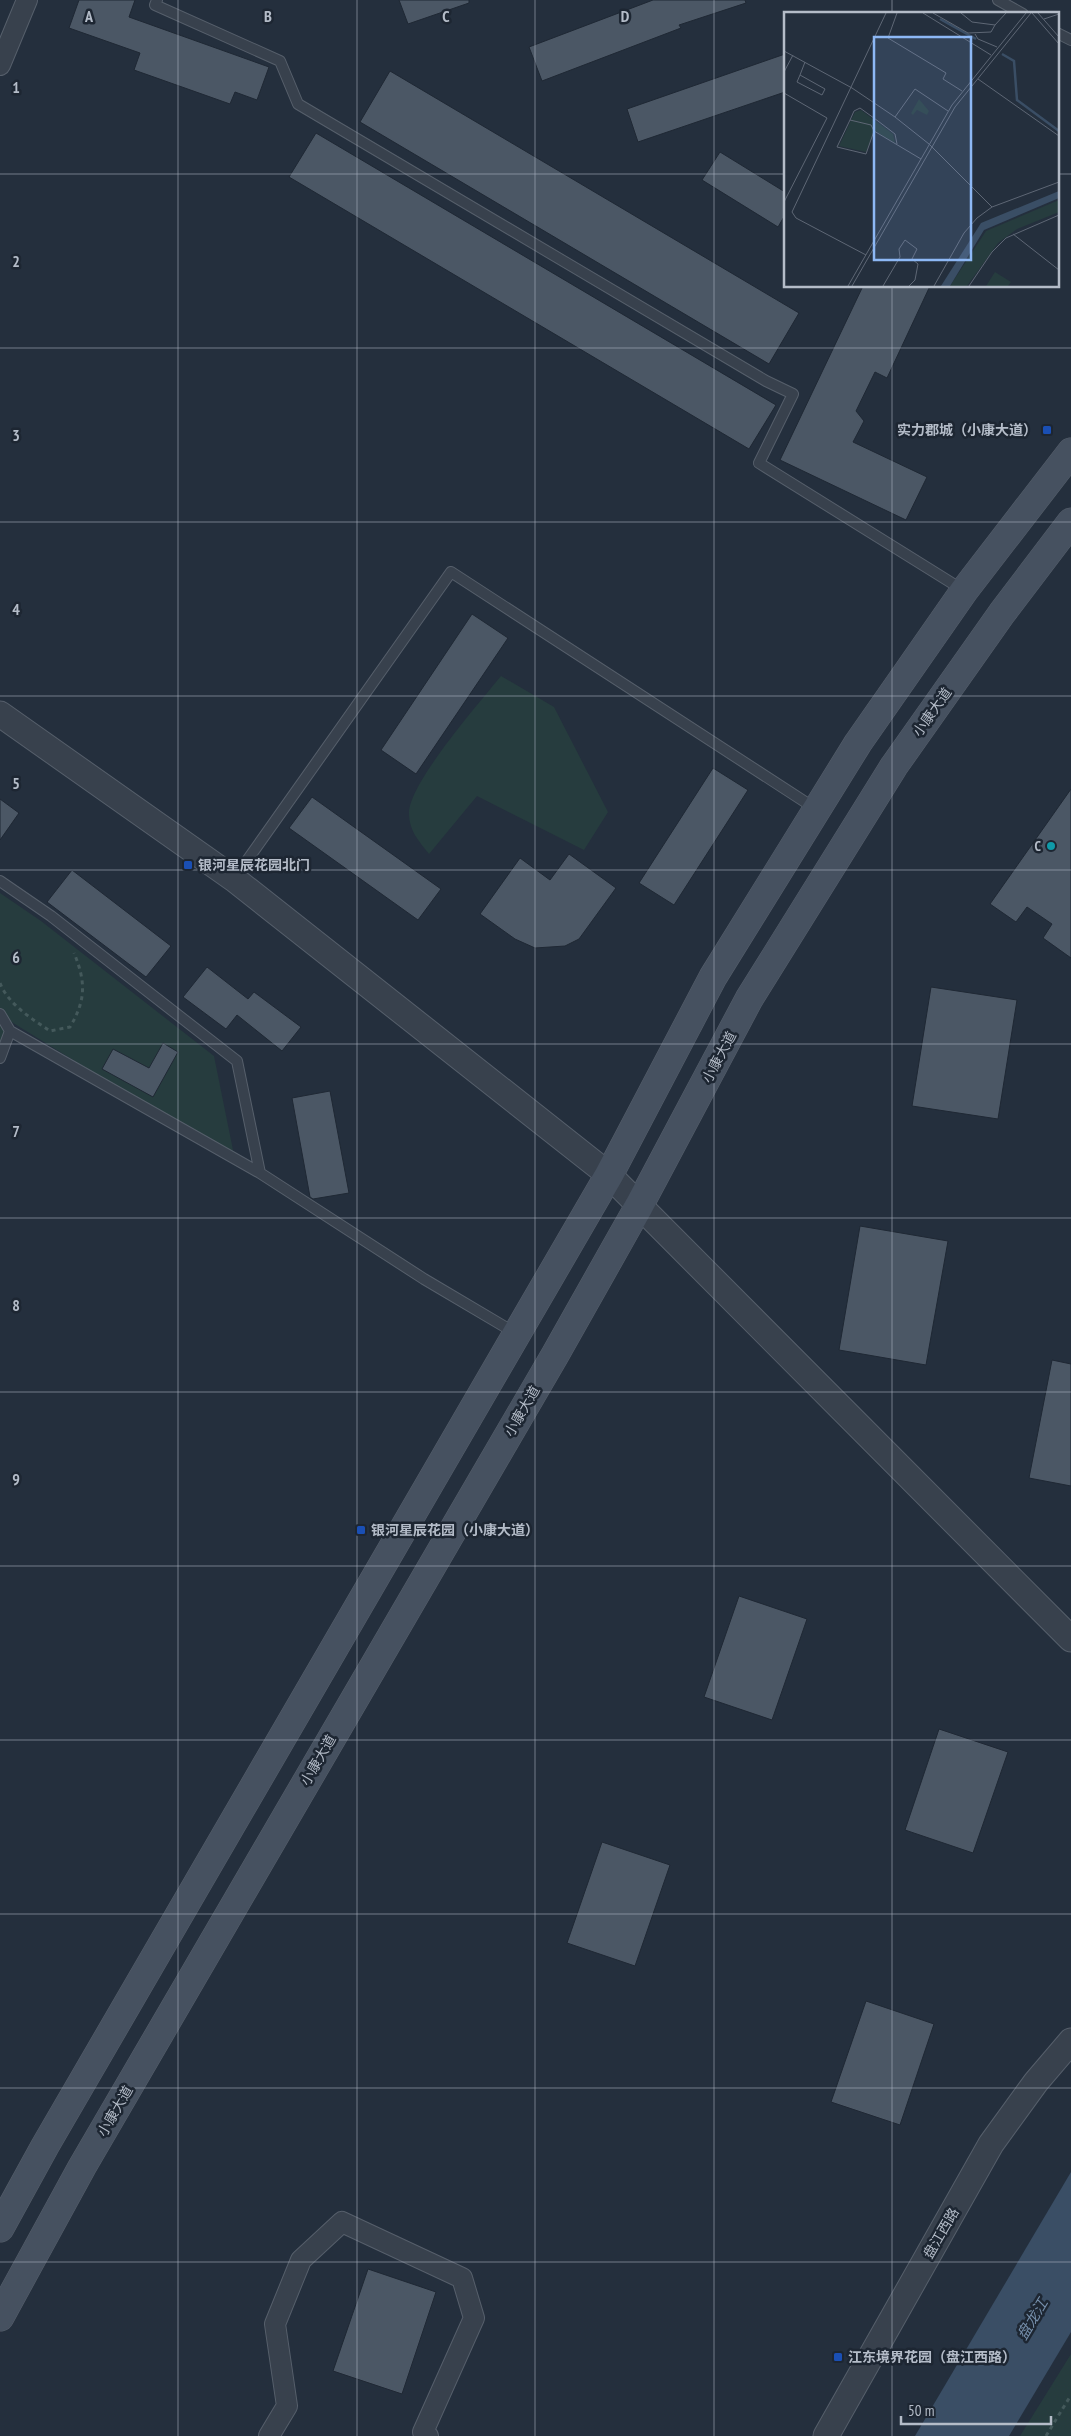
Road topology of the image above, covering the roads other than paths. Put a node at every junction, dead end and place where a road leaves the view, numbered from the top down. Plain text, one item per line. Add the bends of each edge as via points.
1 (27, 0) edge
2 (157, 0) edge
3 (998, 0) edge
4 (1019, 12) edge
5 (1058, 33) edge
6 (1071, 40) edge
7 (0, 66) edge
8 (1071, 452) edge
9 (1071, 522) edge
10 (964, 591) junction
11 (0, 714) edge
12 (816, 809) junction
13 (234, 879) junction
14 (0, 881) edge
15 (0, 1014) edge
16 (10, 1032) junction
17 (0, 1058) edge
18 (260, 1173) junction
19 (609, 1175) junction
20 (639, 1206) junction
21 (518, 1334) junction
22 (1071, 1640) edge
23 (1071, 2042) edge
24 (0, 2228) edge
25 (0, 2317) edge
26 (269, 2436) edge
27 (428, 2436) edge
28 (826, 2436) edge

1 - 7 street
2 - 10 lane via 155,5 280,61 298,104 793,394 759,463
3 - 4 lane
5 - 6 lane
8 - 10 main road
9 - 20 main road, 小康大道 via 894,766 749,999
10 - 12 main road
11 - 13 street
12 - 13 lane via 451,572
12 - 19 main road via 713,977
13 - 19 street
14 - 18 lane via 51,916 237,1062
15 - 16 lane
16 - 17 lane
16 - 18 lane
18 - 21 lane via 424,1279
19 - 20 street
19 - 21 main road
20 - 22 street
20 - 25 main road, 小康大道 via 555,1356 82,2167
21 - 24 main road
23 - 28 street, 盘江西路 via 1036,2082 991,2144
26 - 27 street via 287,2406 275,2324 301,2260 342,2222 462,2278 474,2318 423,2432

